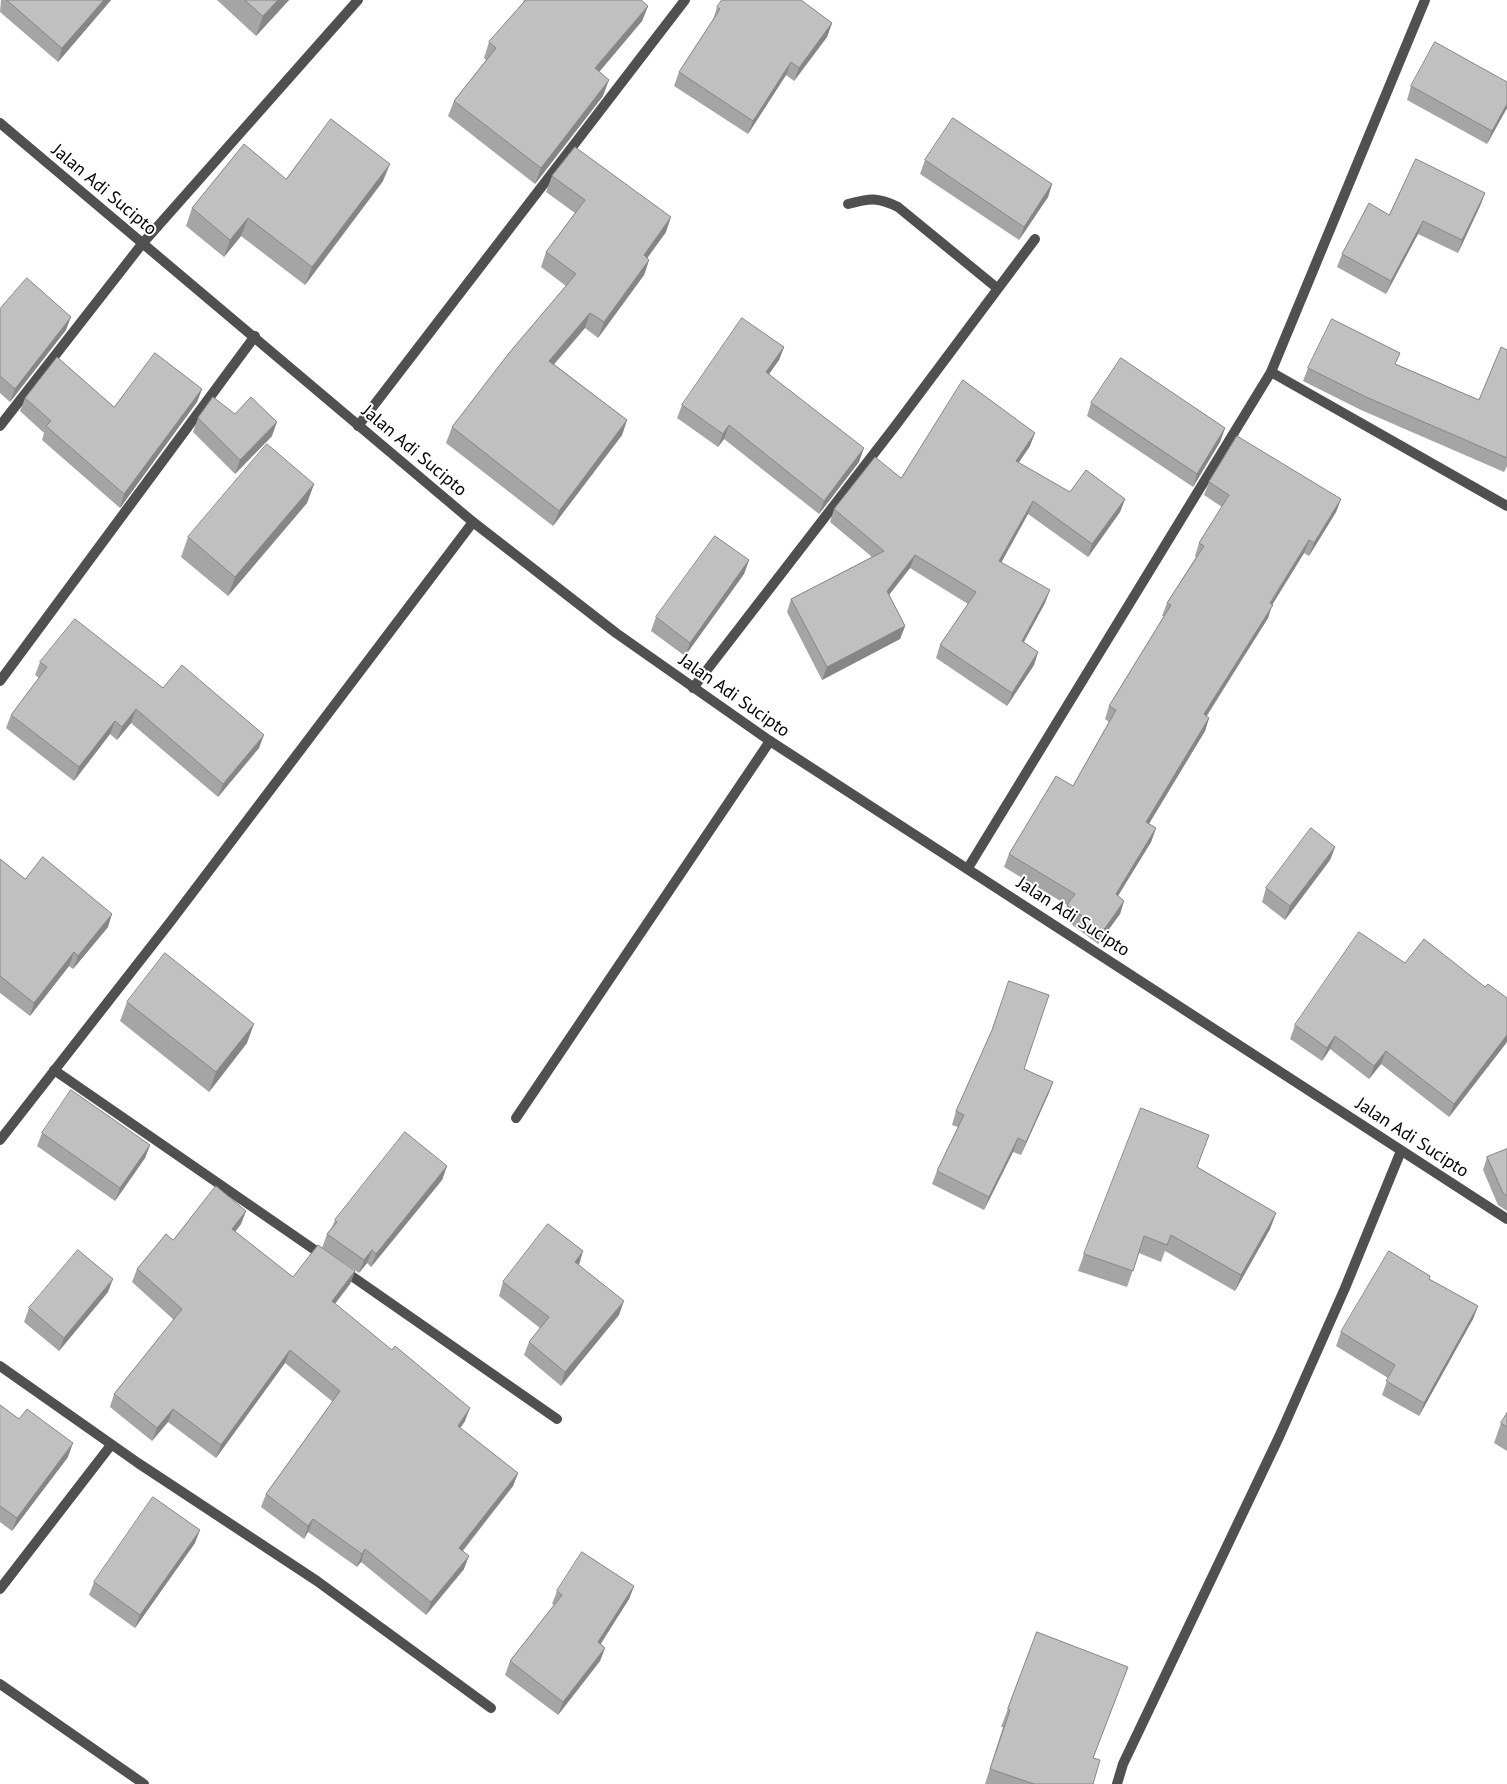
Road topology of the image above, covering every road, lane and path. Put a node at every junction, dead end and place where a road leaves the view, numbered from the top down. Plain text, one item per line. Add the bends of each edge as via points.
1 (358, 0) edge
2 (685, 0) edge
3 (1425, 0) edge
4 (0, 123) edge
5 (848, 204) dead end
6 (1035, 239) dead end
7 (142, 244) junction
8 (997, 288) junction
9 (255, 336) junction
10 (1271, 372) junction
11 (0, 426) edge
12 (358, 426) junction
13 (1507, 506) edge
14 (473, 522) junction
15 (0, 681) edge
16 (693, 688) junction
17 (770, 741) junction
18 (968, 868) junction
19 (54, 1070) junction
20 (516, 1118) dead end
21 (0, 1140) edge
22 (1401, 1151) junction
23 (1507, 1219) edge
24 (0, 1366) edge
25 (557, 1419) dead end
26 (111, 1445) junction
27 (0, 1588) edge
28 (0, 1684) edge
29 (491, 1708) dead end
30 (144, 1784) edge
31 (1117, 1784) edge

1 - 7 street
2 - 12 street
3 - 10 street
4 - 7 street, Jalan Adi Sucipto
5 - 8 street via 868,198 883,200 898,208
6 - 8 street
7 - 9 street, Jalan Adi Sucipto
7 - 11 street
8 - 16 street
9 - 12 street, Jalan Adi Sucipto
9 - 15 street
10 - 13 street
10 - 18 street
12 - 14 street, Jalan Adi Sucipto
14 - 16 street, Jalan Adi Sucipto
14 - 19 street
16 - 17 street, Jalan Adi Sucipto
17 - 18 street, Jalan Adi Sucipto
17 - 20 street
18 - 22 street, Jalan Adi Sucipto
19 - 21 street
19 - 25 street
22 - 23 street, Jalan Adi Sucipto
22 - 31 street via 1279,1437 1123,1764
24 - 26 street
26 - 27 street
26 - 29 street via 317,1581
28 - 30 street

